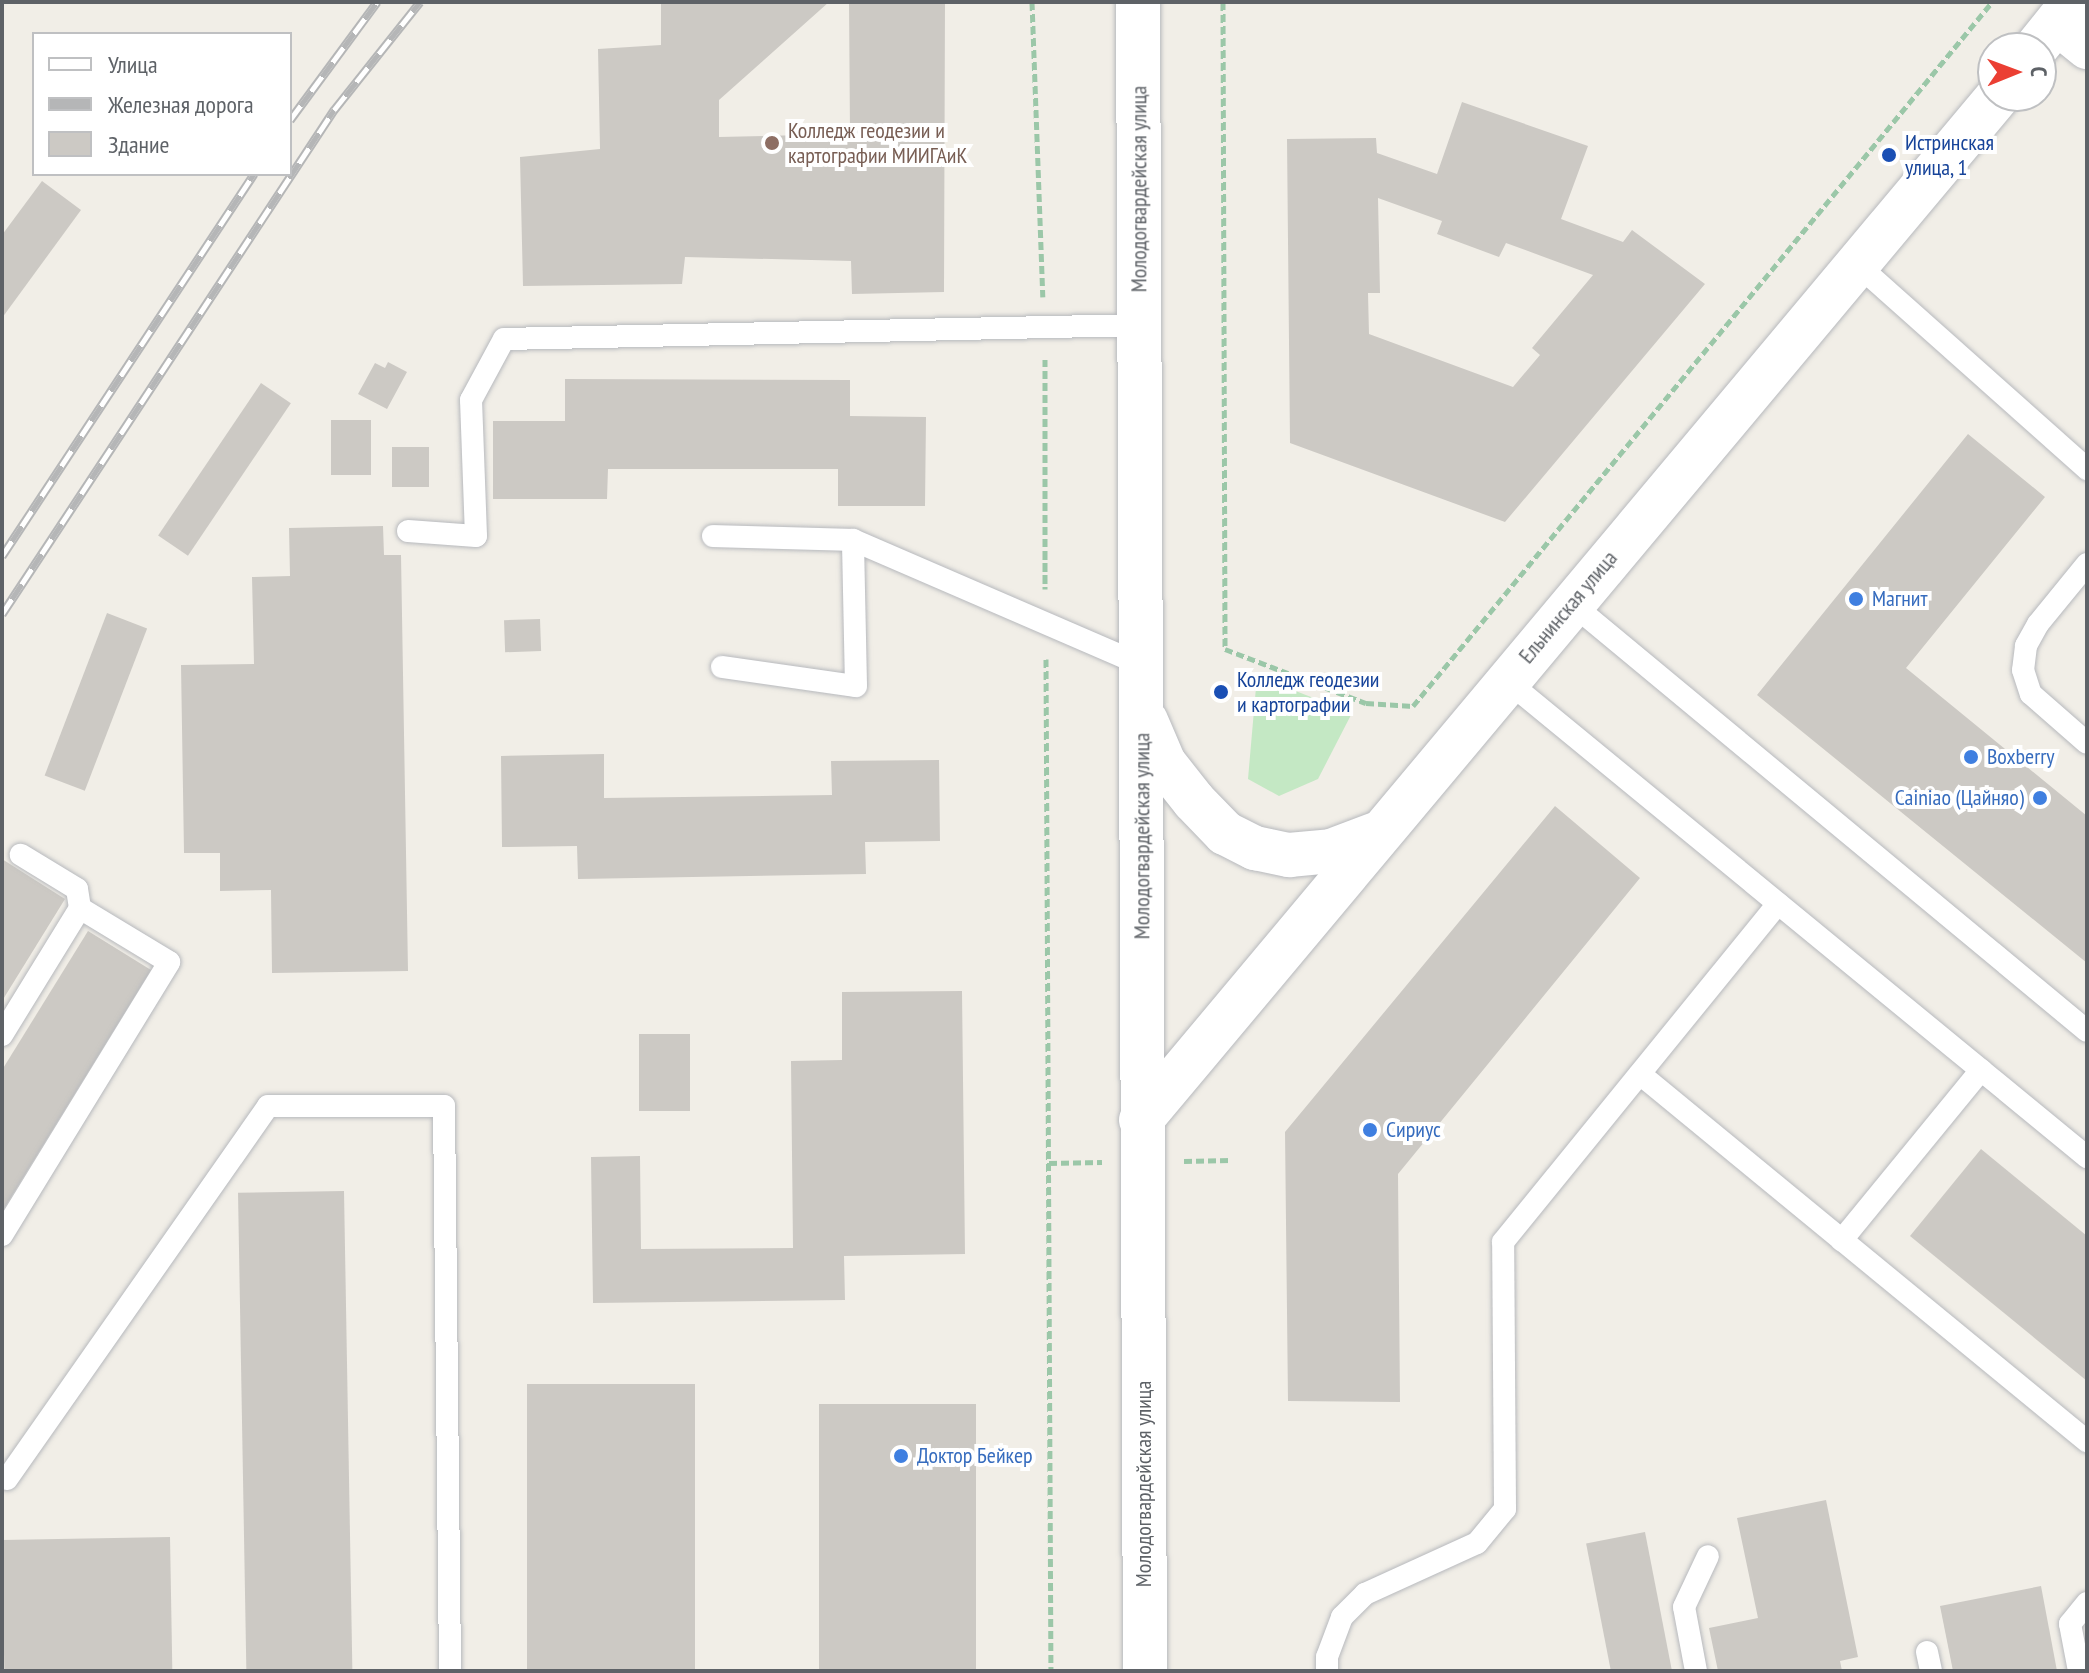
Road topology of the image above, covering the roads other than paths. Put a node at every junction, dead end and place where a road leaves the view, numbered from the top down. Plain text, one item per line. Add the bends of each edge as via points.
1 (1138, 2) edge
2 (1985, 112) edge
3 (1858, 265) junction
4 (1139, 325) junction
5 (2087, 469) edge
6 (408, 531) dead end
7 (713, 536) dead end
8 (853, 540) junction
9 (2087, 564) edge
10 (1571, 603) junction
11 (1142, 665) junction
12 (722, 667) dead end
13 (1506, 680) junction
14 (1142, 711) junction
15 (2087, 743) edge
16 (1379, 833) junction
17 (21, 855) dead end
18 (1778, 904) junction
19 (80, 908) junction
20 (2087, 1031) edge
21 (2, 1035) edge
22 (1981, 1070) junction
23 (1640, 1074) junction
24 (1141, 1120) junction
25 (2087, 1157) edge
26 (2, 1235) edge
27 (1842, 1240) junction
28 (2087, 1441) edge
29 (7, 1479) dead end
30 (1708, 1556) dead end
31 (2087, 1603) edge
32 (450, 1671) edge
33 (1145, 1671) edge
34 (1327, 1671) edge
35 (1696, 1671) edge
36 (2079, 1671) edge

1 - 4 street, Молодогвардейская улица
2 - 3 street, Ельнинская улица
3 - 5 lane
3 - 10 street, Ельнинская улица
4 - 6 lane via 504,339 471,400 476,536
4 - 11 street, Молодогвардейская улица
7 - 8 lane
8 - 11 lane
8 - 12 lane via 856,686
9 - 15 lane via 2038,624 2026,646 2023,670 2031,694
10 - 13 street, Ельнинская улица
10 - 20 lane
11 - 14 street, Молодогвардейская улица
13 - 16 street, Ельнинская улица
13 - 18 lane
14 - 16 street via 1164,763 1225,833 1255,848 1289,855 1331,851
14 - 24 street, Молодогвардейская улица
16 - 24 street, Ельнинская улица
17 - 19 lane via 77,889
18 - 22 lane
18 - 23 lane
19 - 21 lane
19 - 26 lane via 169,962
22 - 25 lane
22 - 27 lane
23 - 27 lane
23 - 34 lane via 1503,1242 1505,1509 1477,1543 1365,1594 1342,1617
24 - 33 street, Молодогвардейская улица
27 - 28 lane
29 - 32 lane via 268,1106 444,1106
30 - 35 lane via 1684,1607
31 - 36 lane via 2070,1624

